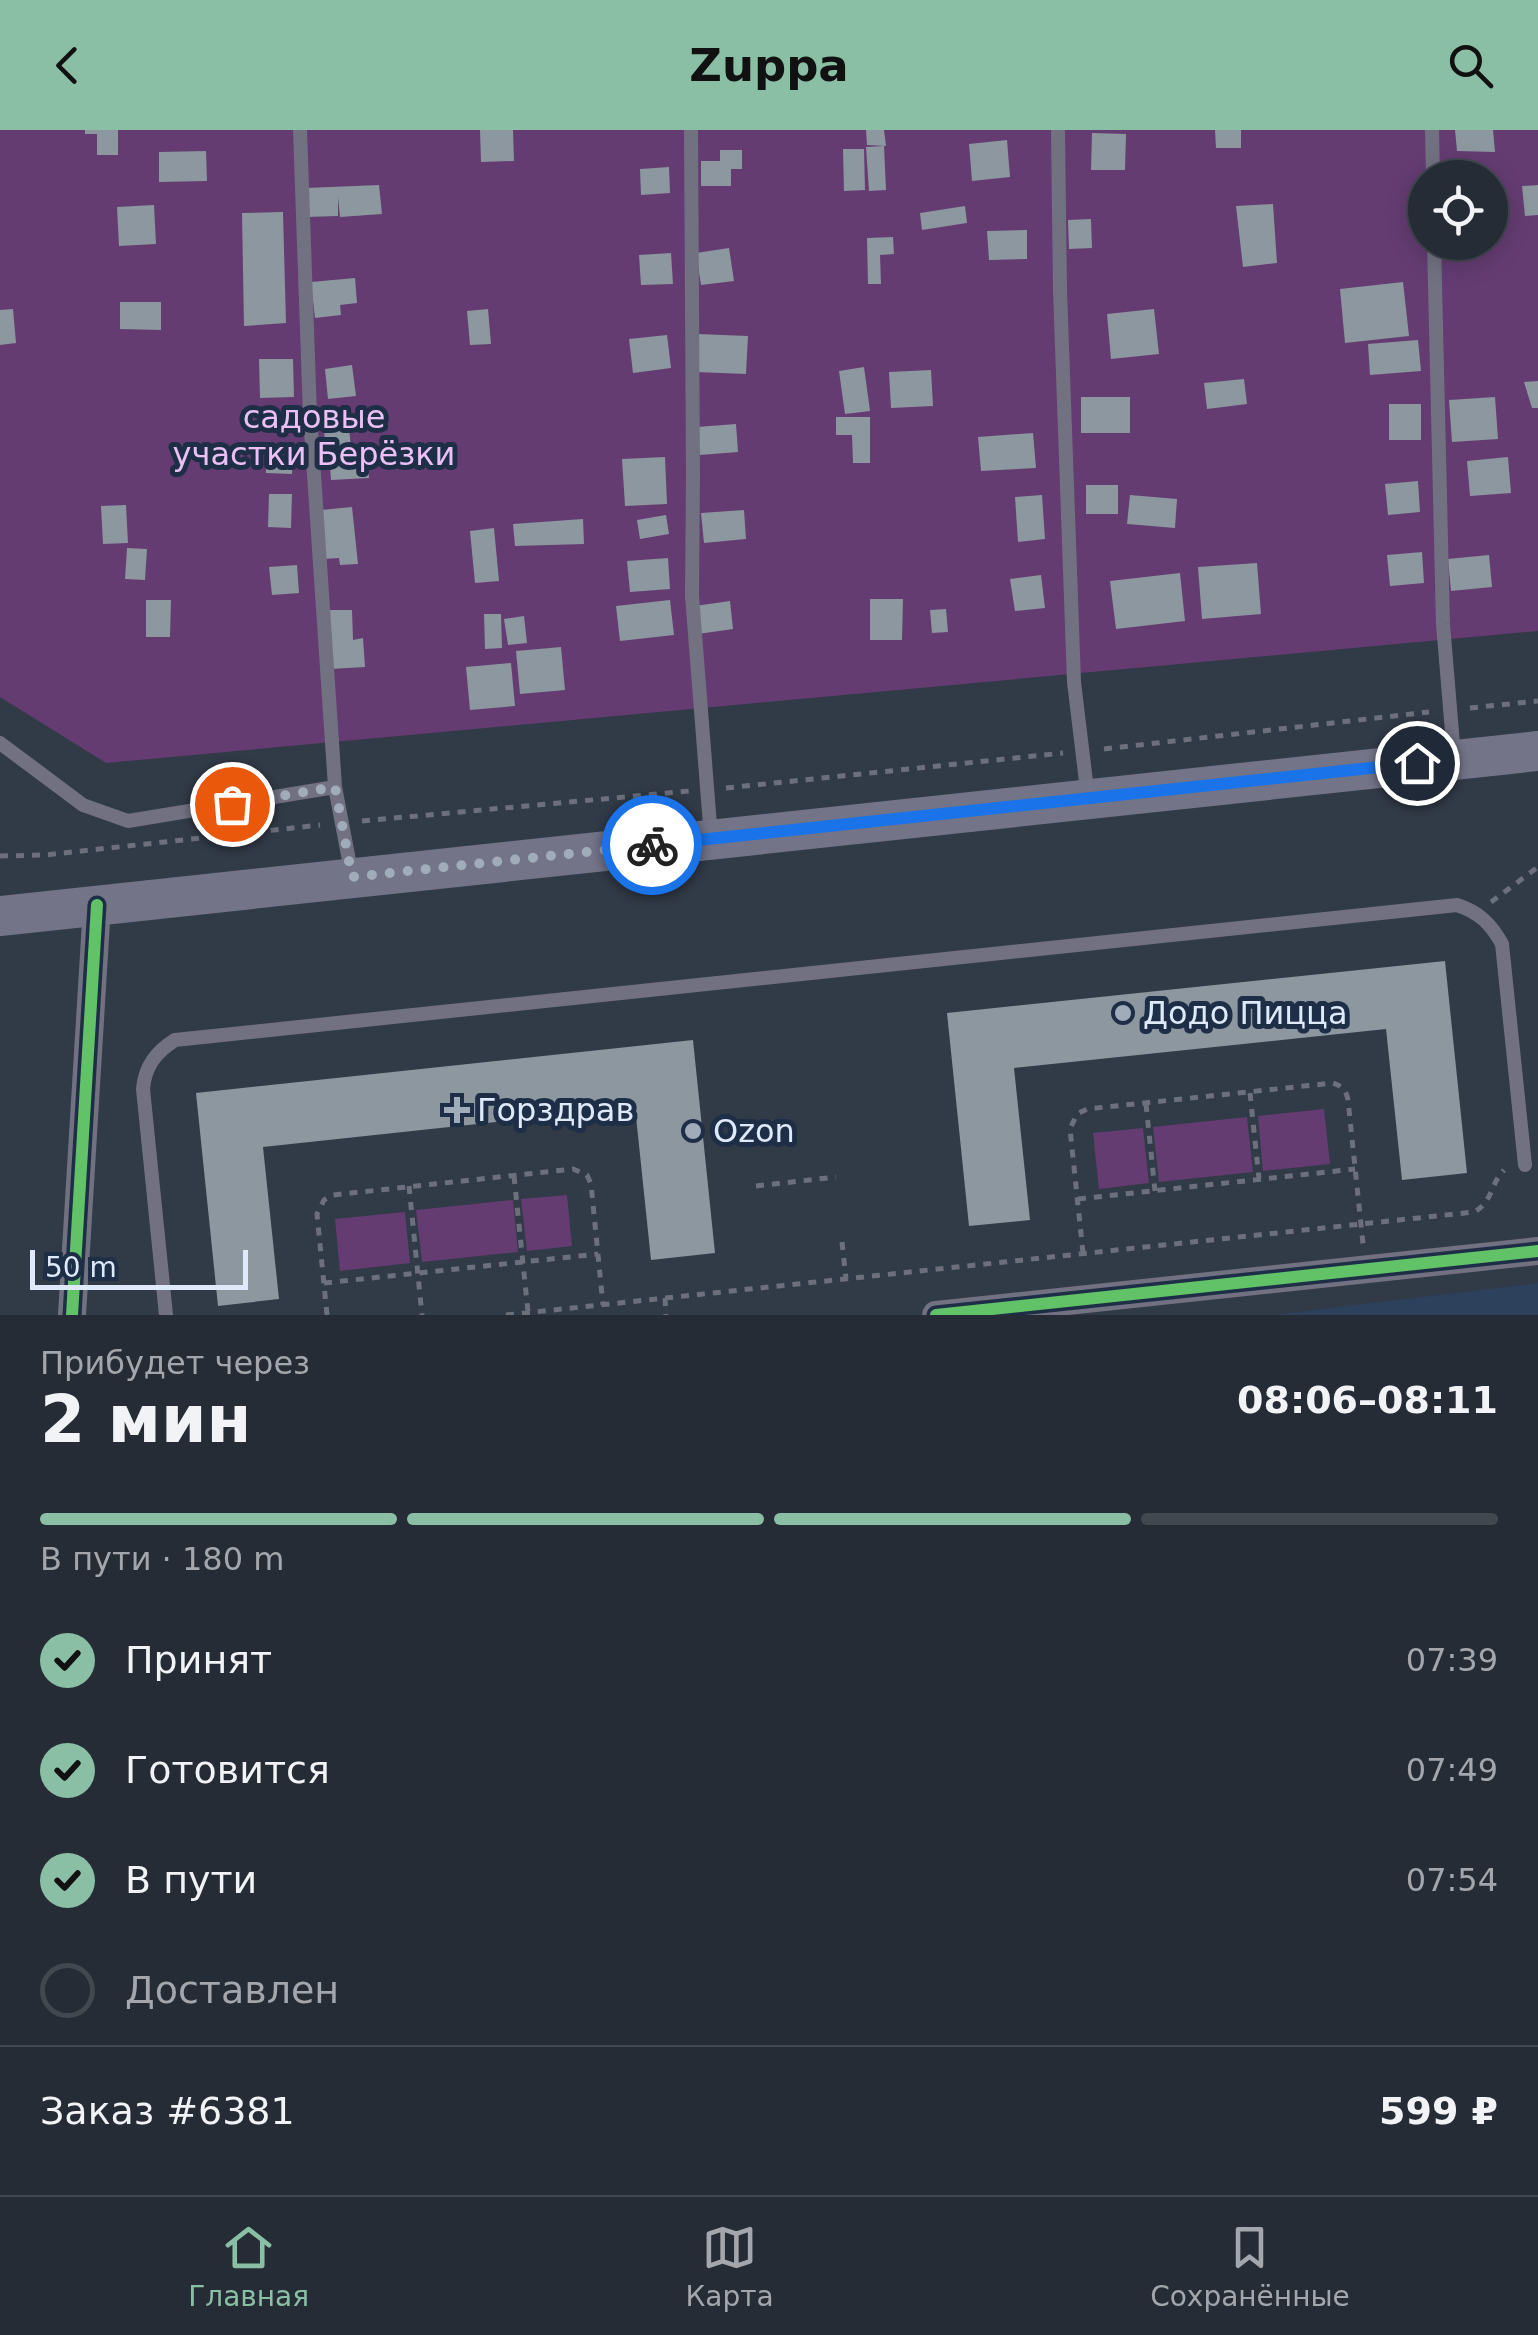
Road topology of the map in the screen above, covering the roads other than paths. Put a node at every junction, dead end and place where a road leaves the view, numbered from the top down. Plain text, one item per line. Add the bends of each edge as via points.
1 (300, 130) edge
2 (691, 130) edge
3 (1058, 130) edge
4 (1432, 130) edge
5 (1433, 160) edge
6 (1434, 260) edge
7 (0, 743) edge
8 (1538, 751) edge
9 (1454, 759) junction
10 (335, 787) junction
11 (1088, 798) junction
12 (711, 838) junction
13 (352, 877) junction
14 (97, 905) junction
15 (0, 916) edge
16 (1525, 1165) road end
17 (1538, 1250) edge
18 (72, 1315) edge
19 (166, 1315) edge
20 (936, 1315) edge

1 - 10 lane via 310,415
2 - 12 lane via 692,596
3 - 11 lane via 1074,682
4 - 5 lane
6 - 9 lane via 1442,624
7 - 10 lane via 83,805 128,821
8 - 9 main road
9 - 11 main road
10 - 13 lane
11 - 12 main road
12 - 13 main road
13 - 14 main road
14 - 15 main road
14 - 18 street
16 - 19 lane via 1502,944 1487,921 1457,905 176,1040 148,1066 143,1090
17 - 20 street

